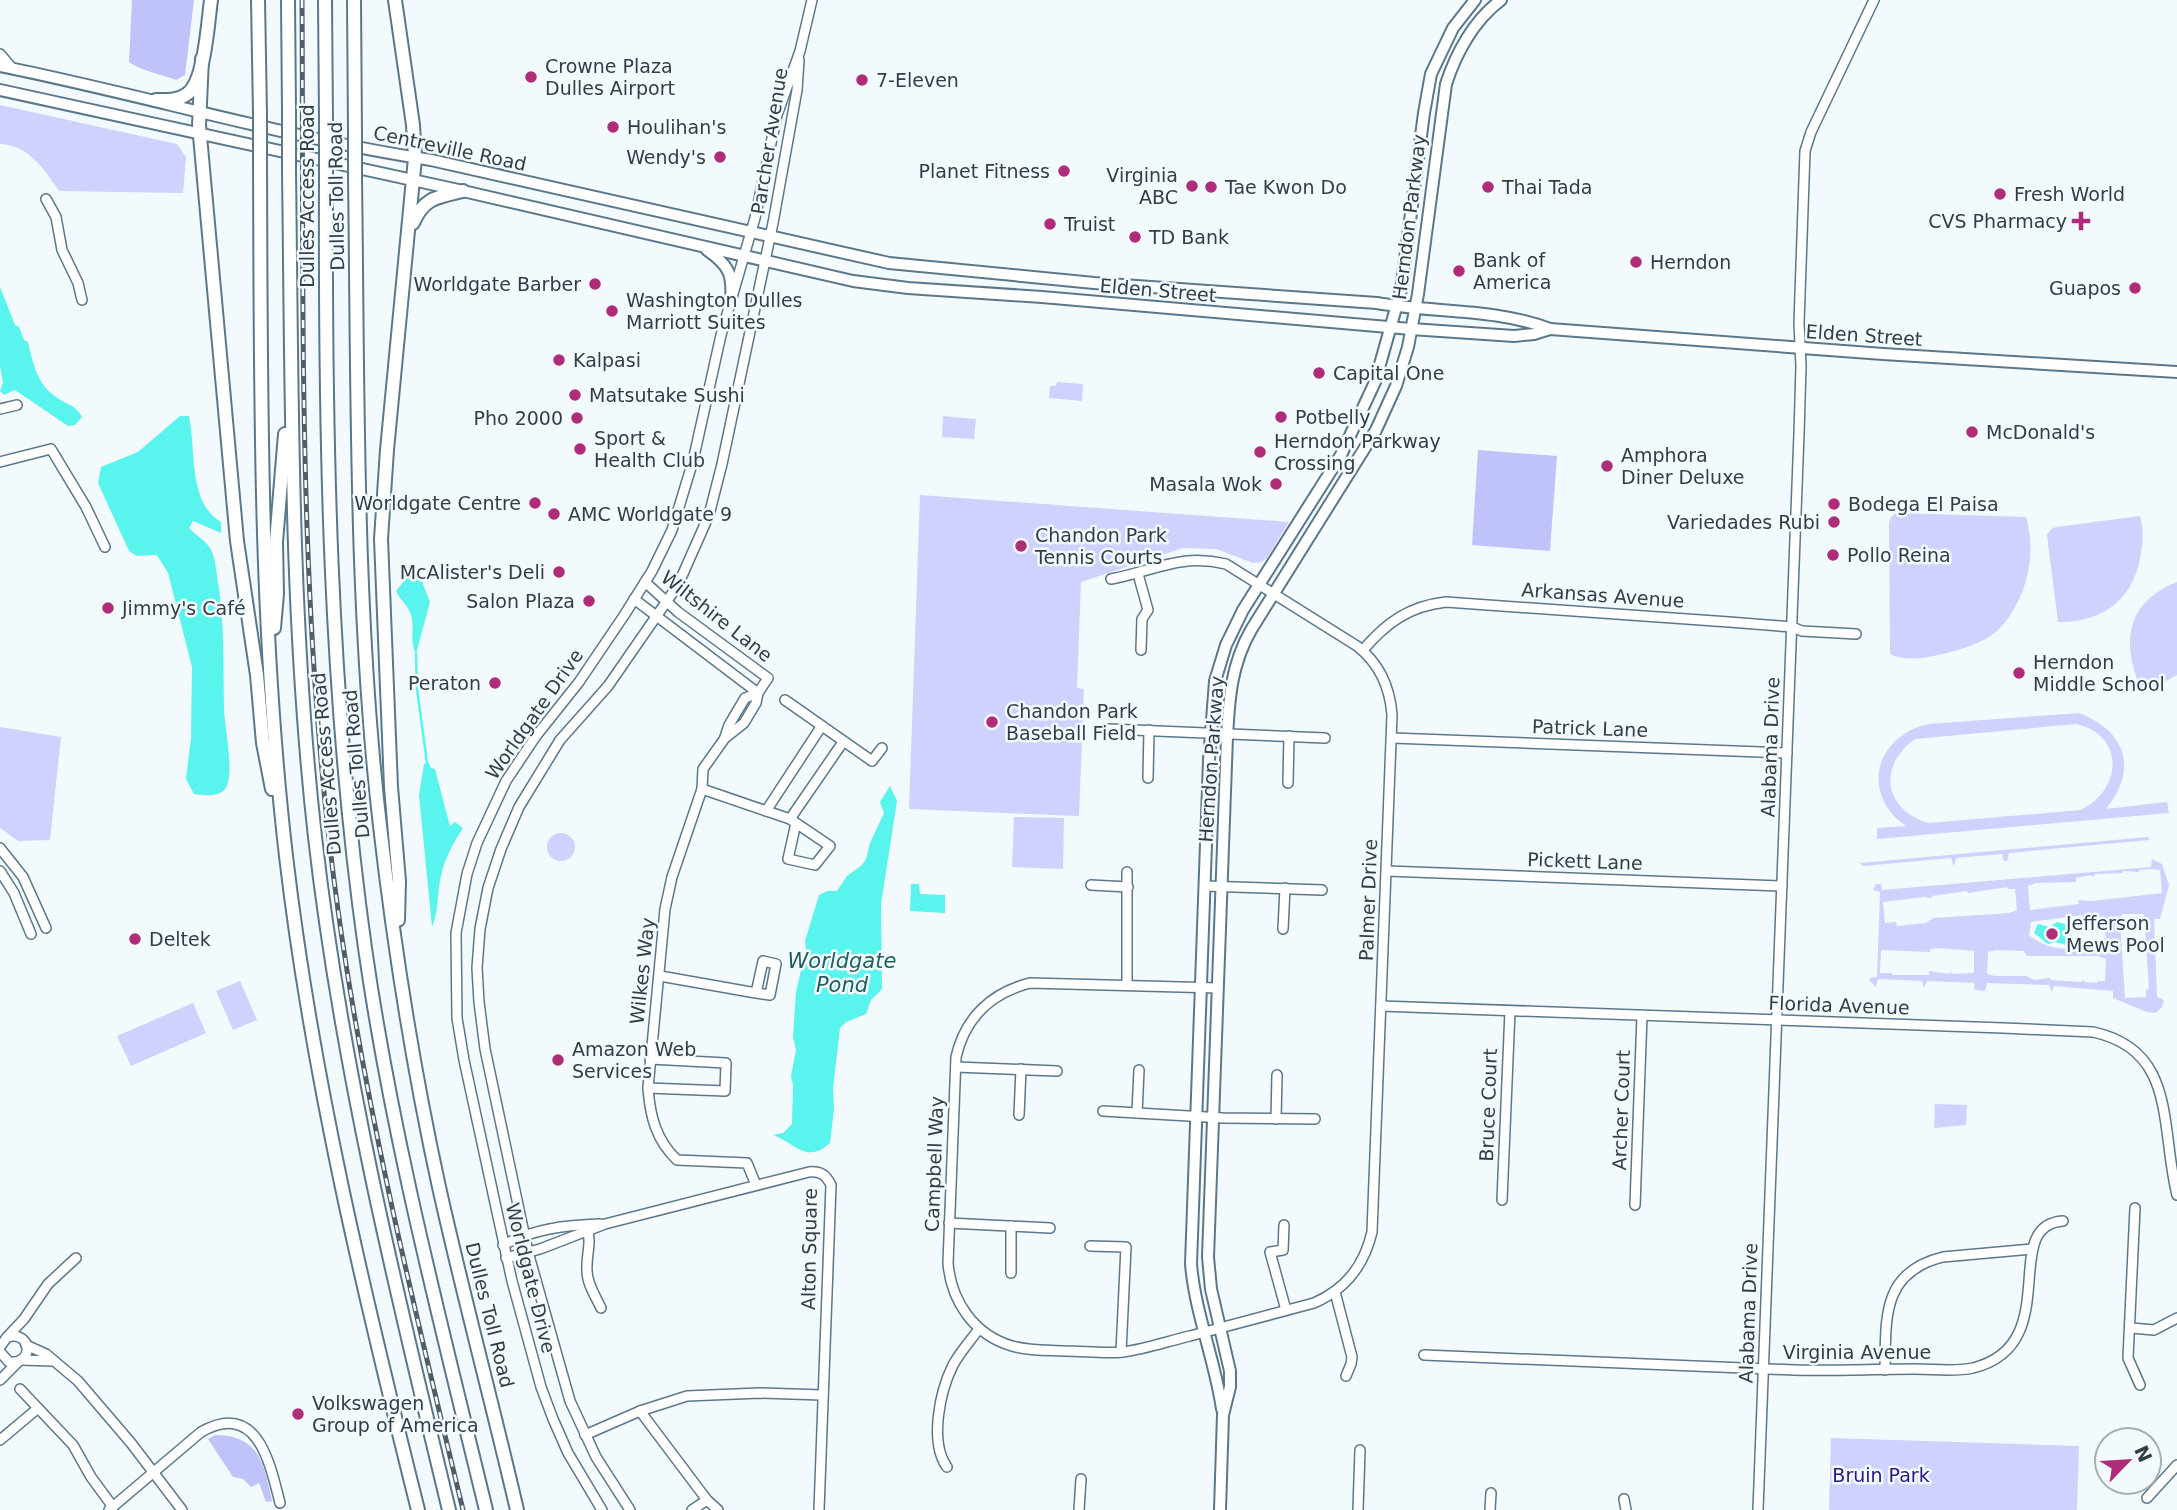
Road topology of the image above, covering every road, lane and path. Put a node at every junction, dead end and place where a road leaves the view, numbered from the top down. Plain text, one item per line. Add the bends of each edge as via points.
1 (211, 0) edge
2 (258, 0) edge
3 (288, 0) edge
4 (325, 0) edge
5 (354, 0) edge
6 (395, 0) edge
7 (812, 0) edge
8 (1475, 0) edge
9 (1501, 0) edge
10 (1874, 0) edge
11 (800, 51) junction
12 (0, 54) edge
13 (202, 59) junction
14 (0, 66) edge
15 (12, 68) junction
16 (0, 90) edge
17 (156, 100) junction
18 (198, 111) junction
19 (199, 133) junction
20 (415, 158) junction
21 (414, 181) junction
22 (463, 191) junction
23 (46, 199) dead end
24 (751, 231) junction
25 (409, 233) junction
26 (770, 236) junction
27 (702, 247) junction
28 (744, 256) junction
29 (765, 261) junction
30 (82, 300) dead end
31 (731, 302) junction
32 (1397, 307) junction
33 (1416, 309) junction
34 (1392, 328) junction
35 (1550, 329) junction
36 (1411, 330) junction
37 (291, 332) junction
38 (1799, 348) junction
39 (2177, 372) edge
40 (17, 405) dead end
41 (0, 409) edge
42 (0, 462) edge
43 (105, 547) dead end
44 (1138, 574) junction
45 (1111, 579) dead end
46 (645, 582) junction
47 (1261, 584) junction
48 (1274, 593) junction
49 (634, 599) junction
50 (666, 601) junction
51 (656, 617) junction
52 (1792, 627) junction
53 (1856, 634) dead end
54 (1141, 650) dead end
55 (1363, 650) junction
56 (270, 675) junction
57 (768, 678) joint
58 (758, 693) junction
59 (785, 700) dead end
60 (821, 727) junction
61 (1109, 729) dead end
62 (1149, 730) junction
63 (1210, 732) junction
64 (1227, 733) junction
65 (1289, 736) junction
66 (1325, 738) dead end
67 (1392, 738) junction
68 (843, 742) junction
69 (882, 748) dead end
70 (1787, 752) junction
71 (1148, 778) dead end
72 (1288, 783) dead end
73 (702, 789) junction
74 (766, 811) junction
75 (793, 821) junction
76 (0, 848) edge
77 (286, 858) junction
78 (0, 871) edge
79 (1387, 871) junction
80 (1128, 872) dead end
81 (1091, 885) dead end
82 (1205, 886) junction
83 (1221, 886) junction
84 (1782, 886) junction
85 (1128, 887) junction
86 (1285, 888) junction
87 (1322, 890) dead end
88 (46, 928) dead end
89 (1283, 929) dead end
90 (31, 934) dead end
91 (397, 959) junction
92 (660, 976) junction
93 (1127, 985) junction
94 (1201, 988) junction
95 (1218, 988) junction
96 (756, 993) dead end
97 (1381, 1006) junction
98 (1510, 1011) junction
99 (1642, 1016) junction
100 (1777, 1021) junction
101 (650, 1059) junction
102 (956, 1067) junction
103 (1021, 1069) junction
104 (1057, 1070) dead end
105 (1139, 1070) dead end
106 (1277, 1075) dead end
107 (648, 1088) junction
108 (1103, 1111) dead end
109 (1137, 1113) junction
110 (1019, 1115) dead end
111 (1198, 1116) junction
112 (1213, 1117) junction
113 (1276, 1119) junction
114 (1315, 1119) dead end
115 (755, 1185) junction
116 (2177, 1195) edge
117 (1502, 1200) dead end
118 (1635, 1205) dead end
119 (2135, 1208) dead end
120 (2063, 1221) dead end
121 (949, 1223) junction
122 (1284, 1225) dead end
123 (1011, 1226) junction
124 (1050, 1227) dead end
125 (587, 1228) junction
126 (524, 1234) junction
127 (503, 1245) junction
128 (1090, 1246) dead end
129 (2032, 1249) junction
130 (528, 1252) junction
131 (76, 1258) dead end
132 (506, 1258) junction
133 (1011, 1273) dead end
134 (1335, 1292) junction
135 (601, 1308) dead end
136 (1286, 1310) junction
137 (2177, 1318) edge
138 (24, 1319) junction
139 (1221, 1328) junction
140 (2131, 1328) junction
141 (979, 1329) junction
142 (1205, 1332) junction
143 (7, 1337) junction
144 (25, 1343) junction
145 (0, 1349) edge
146 (1121, 1352) junction
147 (1424, 1355) dead end
148 (20, 1361) junction
149 (52, 1362) junction
150 (1764, 1368) junction
151 (1885, 1370) junction
152 (1346, 1376) dead end
153 (0, 1380) edge
154 (2140, 1385) dead end
155 (20, 1389) dead end
156 (822, 1395) junction
157 (37, 1409) junction
158 (640, 1411) junction
159 (1223, 1415) junction
160 (585, 1435) junction
161 (0, 1440) edge
162 (1360, 1450) dead end
163 (475, 1462) junction
164 (2177, 1465) edge
165 (947, 1467) dead end
166 (153, 1472) junction
167 (1080, 1479) dead end
168 (1491, 1493) dead end
169 (2147, 1498) dead end
170 (1624, 1499) dead end
171 (707, 1500) junction
172 (280, 1503) dead end
173 (111, 1508) edge
174 (182, 1510) edge
175 (418, 1510) edge
176 (449, 1510) edge
177 (486, 1510) edge
178 (493, 1510) edge
179 (517, 1510) edge
180 (602, 1510) edge
181 (630, 1510) edge
182 (692, 1510) edge
183 (718, 1510) edge
184 (818, 1510) edge
185 (1079, 1510) edge
186 (1220, 1510) edge
187 (1358, 1510) edge
188 (1490, 1510) edge
189 (1626, 1510) edge
190 (1758, 1510) edge

1 - 13 highway
2 - 56 highway, bridge via 263,507
3 - 37 highway, Dulles Access Road, bridge
4 - 163 highway, Dulles Access Road, bridge via 330,551 349,816 392,1107
5 - 91 highway, Dulles Toll Road, bridge via 364,639
6 - 20 highway
7 - 11 street, Parcher Avenue
8 - 32 main road, Herndon Parkway via 1453,28 1431,74
9 - 33 main road, Herndon Parkway via 1458,52 1446,84
10 - 38 street, Alabama Drive via 1805,151
11 - 24 street, Parcher Avenue via 777,115
11 - 26 street, Parcher Avenue
12 - 15 street
13 - 17 highway via 190,92
13 - 18 highway
14 - 15 main road, Centreville Road
15 - 17 main road, Centreville Road
16 - 19 main road, Centreville Road
17 - 18 main road, Centreville Road
18 - 19 highway
18 - 20 main road, Centreville Road
19 - 21 main road, Centreville Road
19 - 77 highway via 238,550 263,743
20 - 21 highway
20 - 24 main road, Centreville Road
21 - 22 main road, Centreville Road
21 - 25 highway
22 - 25 highway via 425,203
22 - 27 main road, Centreville Road
23 - 30 street
24 - 26 main road, Centreville Road
24 - 28 street, Worldgate Drive
25 - 91 highway via 381,539 400,881
26 - 29 street, Worldgate Drive
26 - 32 main road, Elden Street via 938,269
27 - 28 main road, Centreville Road
27 - 31 main road via 728,268
28 - 29 main road, Centreville Road
28 - 31 street, Worldgate Drive
29 - 34 main road, Elden Street via 886,286
29 - 50 street, Worldgate Drive via 709,515 678,585
31 - 46 street, Worldgate Drive via 672,530
32 - 33 main road, Elden Street
32 - 34 main road, Herndon Parkway
33 - 35 main road, Elden Street via 1528,321
33 - 36 main road, Herndon Parkway
34 - 36 main road, Elden Street
34 - 47 main road, Herndon Parkway via 1350,438
35 - 36 main road, Elden Street via 1514,336
35 - 38 main road, Elden Street
36 - 48 main road, Herndon Parkway via 1385,414
37 - 56 highway
37 - 176 highway, Dulles Access Road via 298,635 324,912 370,1175
38 - 39 main road, Elden Street
38 - 52 street, Alabama Drive
40 - 41 street
42 - 43 street via 51,449
44 - 45 street, Palmer Drive
44 - 47 street, Palmer Drive via 1170,562 1199,559 1226,564
44 - 54 street via 1148,610 1142,619
46 - 49 street, Worldgate Drive
46 - 50 street, Wiltshire Lane
47 - 48 street, Palmer Drive
47 - 63 main road, Herndon Parkway via 1222,656
48 - 55 street, Palmer Drive
48 - 64 main road, Herndon Parkway via 1235,665
49 - 51 street, Wiltshire Lane
49 - 127 street, Worldgate Drive via 506,781 477,843 460,905 457,1018
50 - 51 street, Worldgate Drive
50 - 57 street, Wiltshire Lane
51 - 58 street, Wiltshire Lane
51 - 126 street, Worldgate Drive via 540,770 513,821 488,888 478,947 478,1003
52 - 53 street, Arkansas Avenue
52 - 55 street, Arkansas Avenue via 1446,602 1403,614
52 - 70 street, Alabama Drive
55 - 67 street, Palmer Drive via 1388,690
56 - 77 highway
57 - 58 street, Wilkes Way
58 - 73 street, Wilkes Way via 744,723 725,738 703,769
59 - 60 street
60 - 68 street
60 - 74 street
61 - 62 street
62 - 63 street
62 - 71 street
63 - 64 street
63 - 82 main road, Herndon Parkway
64 - 65 street
64 - 83 main road, Herndon Parkway
65 - 66 street
65 - 72 street
67 - 70 street, Patrick Lane
67 - 79 street, Palmer Drive
68 - 69 street via 872,761
68 - 75 street
70 - 84 street, Alabama Drive
73 - 74 street
73 - 92 street, Wilkes Way via 672,877
74 - 75 street
75 - 75 street via 830,846 815,865 788,859
76 - 88 street via 23,877
77 - 175 highway via 330,1134
78 - 90 street
79 - 84 street, Pickett Lane
79 - 97 street, Palmer Drive
80 - 85 street
81 - 85 street
82 - 83 street
82 - 94 main road, Herndon Parkway
83 - 86 street
83 - 95 main road, Herndon Parkway
84 - 100 street, Alabama Drive
85 - 93 street
86 - 87 street
86 - 89 street
91 - 179 highway, Dulles Toll Road via 437,1177
92 - 96 street
92 - 101 street, Wilkes Way
93 - 94 street, Campbell Way
93 - 102 street, Campbell Way via 1043,982 1003,992 971,1020 959,1043
94 - 95 street, Campbell Way
94 - 111 main road, Herndon Parkway
95 - 112 main road, Herndon Parkway
97 - 98 street, Florida Avenue
97 - 134 street, Palmer Drive via 1372,1232 1363,1260
98 - 99 street, Florida Avenue
98 - 117 street, Bruce Court
99 - 100 street, Florida Avenue
99 - 118 street, Archer Court
100 - 116 street, Florida Avenue via 2093,1032 2119,1039 2144,1056 2159,1079 2167,1106
100 - 150 street, Alabama Drive
101 - 107 street, Wilkes Way
101 - 107 street via 726,1063 725,1091
102 - 103 street
102 - 121 street, Campbell Way
103 - 104 street
103 - 110 street
105 - 109 street
106 - 113 street
107 - 115 street, Wilkes Way via 655,1129 677,1160 747,1163
108 - 109 street
109 - 111 street
111 - 112 street
111 - 142 main road, Herndon Parkway via 1192,1264
112 - 113 street
112 - 139 main road, Herndon Parkway via 1208,1268
113 - 114 street
115 - 125 street, Alton Square
115 - 156 street, Alton Square via 818,1171 831,1185
119 - 140 street
120 - 129 street via 2042,1229
121 - 123 street
121 - 141 street, Campbell Way via 952,1288
122 - 136 street via 1283,1250 1270,1252
123 - 124 street
123 - 133 street
125 - 126 street, Alton Square via 571,1225
125 - 130 street, Alton Square
125 - 135 street via 591,1248 587,1272
126 - 127 street, Alton Square
126 - 130 street, Worldgate Drive
127 - 132 street, Worldgate Drive
128 - 146 street via 1126,1247
129 - 151 street via 1943,1256 1908,1273 1893,1292 1886,1315
129 - 151 street, Virginia Avenue via 2025,1318 2007,1349 1972,1368
130 - 132 street, Alton Square
130 - 160 street, Worldgate Drive via 559,1367
131 - 138 street via 48,1284
132 - 180 street, Worldgate Drive via 553,1419
134 - 136 street, Palmer Drive
134 - 152 street via 1352,1357
136 - 139 street, Palmer Drive
137 - 140 street via 2154,1330
138 - 143 street
138 - 144 street
139 - 142 street, Palmer Drive
139 - 159 main road, Herndon Parkway via 1230,1371
140 - 154 street via 2128,1358
141 - 146 street, Campbell Way via 998,1341 1027,1349
141 - 165 street via 954,1365 943,1394 938,1443
142 - 146 street, Campbell Way
142 - 159 main road, Herndon Parkway
143 - 144 street via 15,1335
143 - 145 street
144 - 148 street via 27,1352
144 - 149 street
145 - 148 street via 9,1362
147 - 150 street, Virginia Avenue
148 - 149 street
148 - 153 street
149 - 166 street via 91,1394
150 - 151 street, Virginia Avenue
150 - 190 street, Alabama Drive
155 - 157 street
156 - 158 street via 687,1396
156 - 184 street, Alton Square
157 - 161 street
157 - 173 street via 73,1445
158 - 160 street
158 - 171 street
159 - 186 main road, Herndon Parkway
160 - 181 street, Worldgate Drive
162 - 187 street
163 - 177 highway, Dulles Access Road
163 - 178 highway
164 - 169 street
166 - 172 street via 201,1432 235,1425 251,1433 264,1448
166 - 173 street
166 - 174 street
167 - 185 street
168 - 188 street
170 - 189 street
171 - 182 street
171 - 183 street

